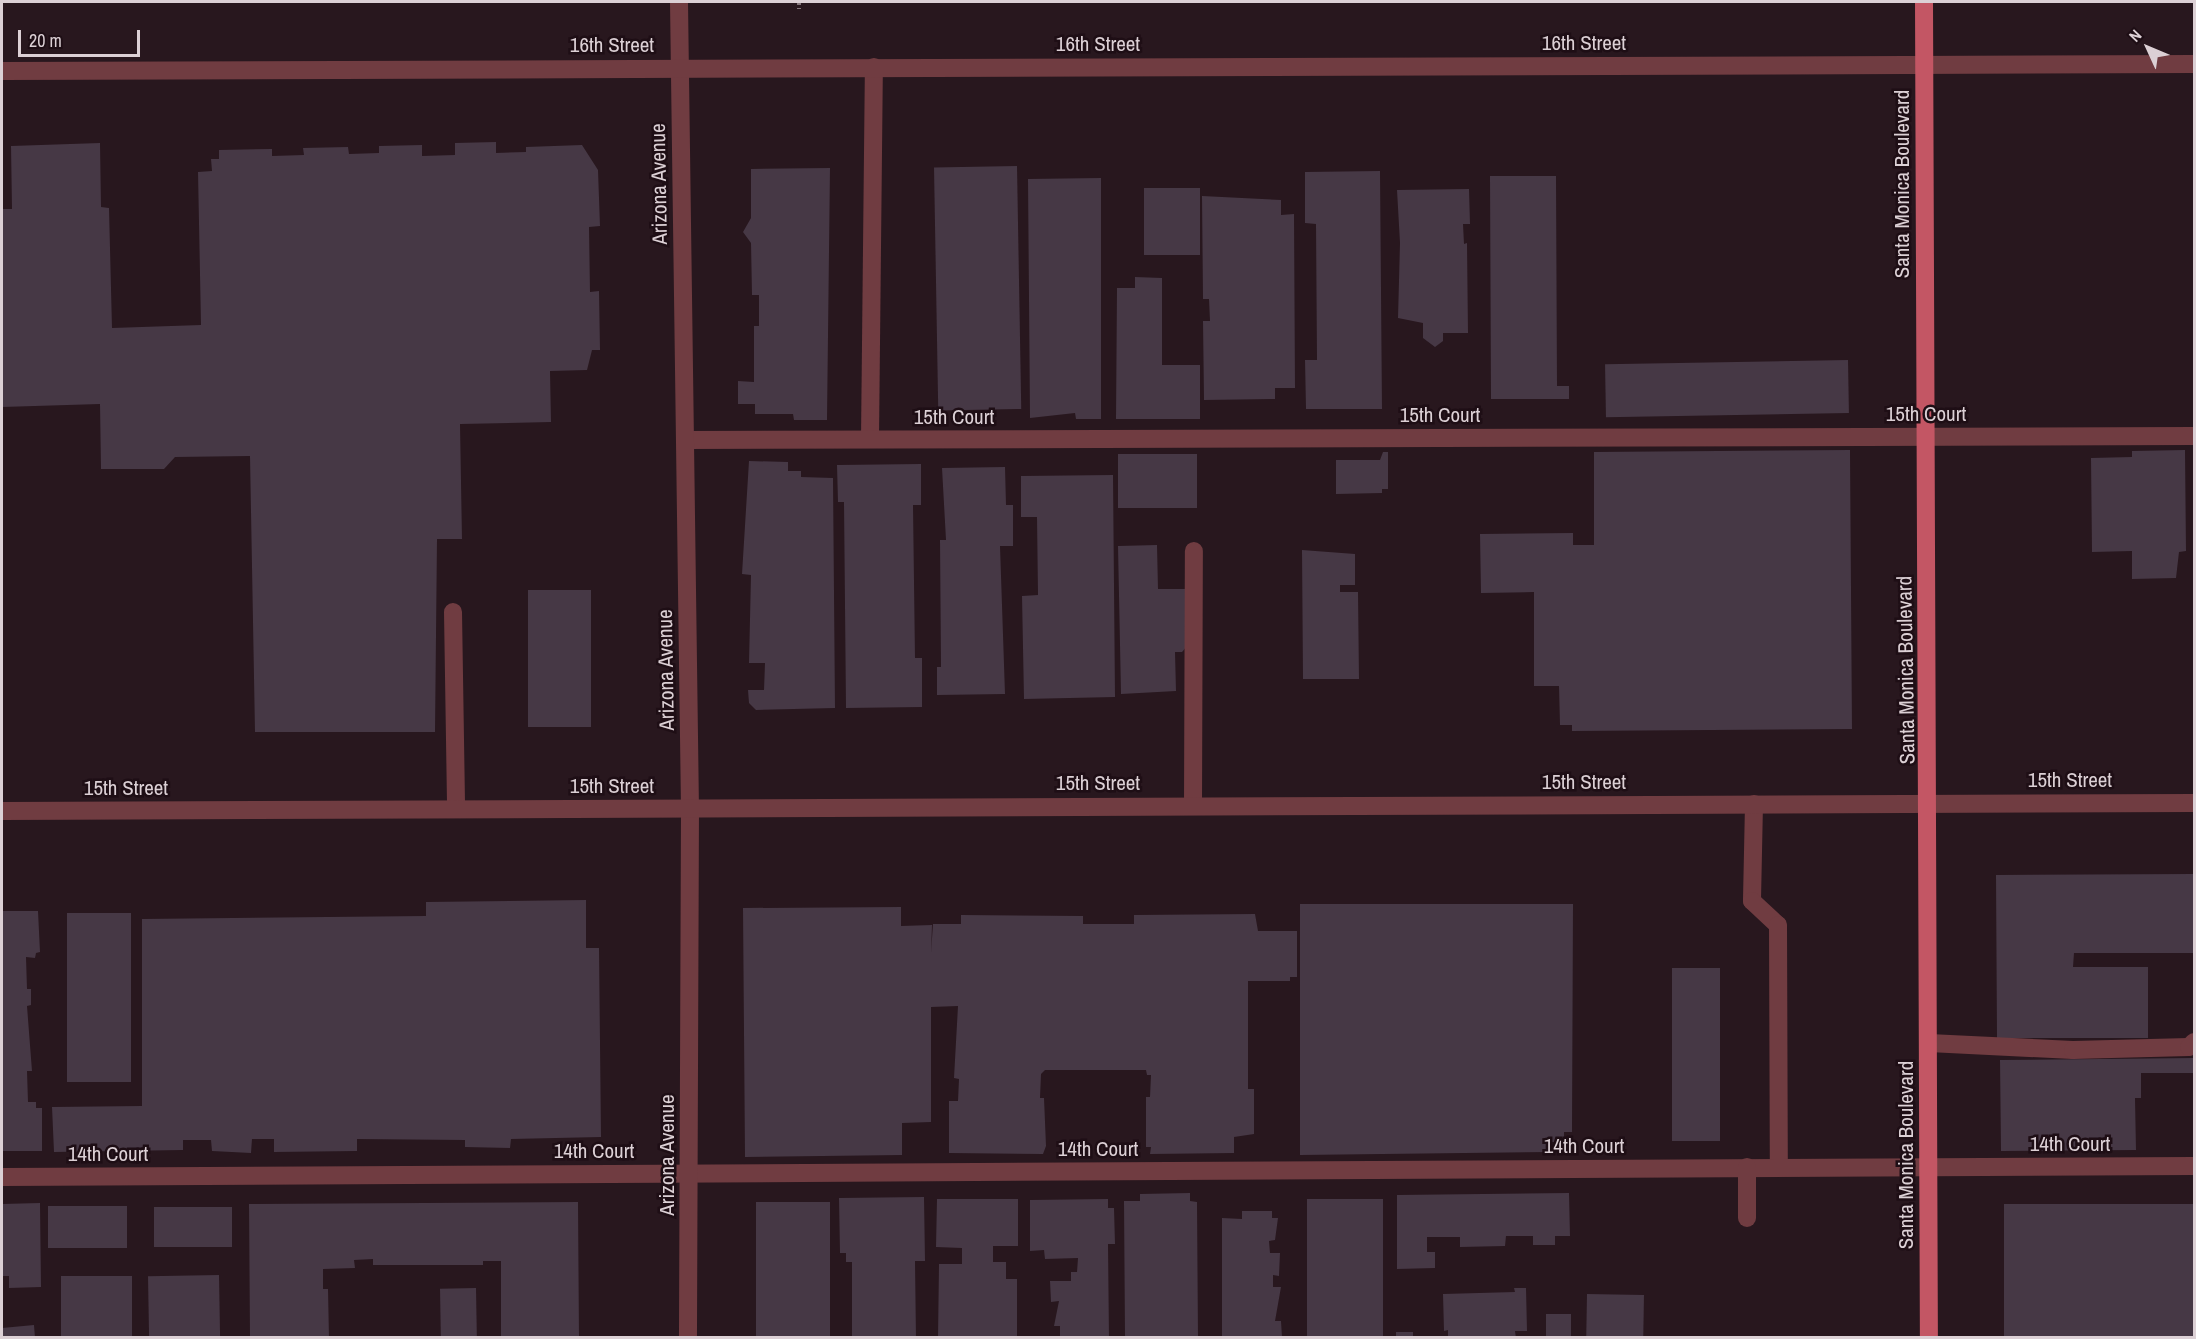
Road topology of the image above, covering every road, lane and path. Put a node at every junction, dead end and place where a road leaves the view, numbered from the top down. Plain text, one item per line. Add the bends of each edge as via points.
1 (679, 2) edge
2 (799, 2) edge
3 (1924, 2) edge
4 (799, 9) dead end
5 (1924, 64) junction
6 (2194, 64) edge
7 (874, 67) junction
8 (680, 68) junction
9 (2, 71) edge
10 (2194, 436) edge
11 (1926, 437) junction
12 (685, 440) junction
13 (870, 440) junction
14 (1194, 551) dead end
15 (453, 612) dead end
16 (1929, 803) junction
17 (2194, 803) edge
18 (1754, 804) junction
19 (1193, 805) junction
20 (690, 808) junction
21 (456, 809) junction
22 (2, 811) edge
23 (2194, 1042) edge
24 (1929, 1043) junction
25 (1928, 1166) junction
26 (2194, 1166) edge
27 (1747, 1167) junction
28 (1779, 1167) junction
29 (690, 1173) junction
30 (2, 1177) edge
31 (1747, 1218) dead end
32 (688, 1338) edge
33 (1929, 1338) edge

1 - 8 street, Arizona Avenue
2 - 4 path
3 - 5 main road, Santa Monica Boulevard
5 - 6 street, 16th Street
5 - 7 street, 16th Street
5 - 11 main road, Santa Monica Boulevard
7 - 8 street, 16th Street
7 - 13 street
8 - 9 street, 16th Street
8 - 12 street, Arizona Avenue
10 - 11 street, 15th Court
11 - 13 street, 15th Court
11 - 16 main road, Santa Monica Boulevard
12 - 13 street, 15th Court
12 - 20 street, Arizona Avenue
14 - 19 street
15 - 21 street
16 - 17 street, 15th Street
16 - 18 street, 15th Street
16 - 24 main road, Santa Monica Boulevard
18 - 19 street, 15th Street
18 - 28 street via 1752,901 1778,925
19 - 20 street, 15th Street
20 - 21 street, 15th Street
20 - 29 street, Arizona Avenue
21 - 22 street, 15th Street
23 - 24 street via 2188,1047 2073,1050
24 - 25 main road, Santa Monica Boulevard
25 - 26 street, 14th Court
25 - 28 street, 14th Court
25 - 33 main road, Santa Monica Boulevard
27 - 28 street, 14th Court
27 - 29 street, 14th Court
27 - 31 street
29 - 30 street, 14th Court
29 - 32 street, Arizona Avenue

